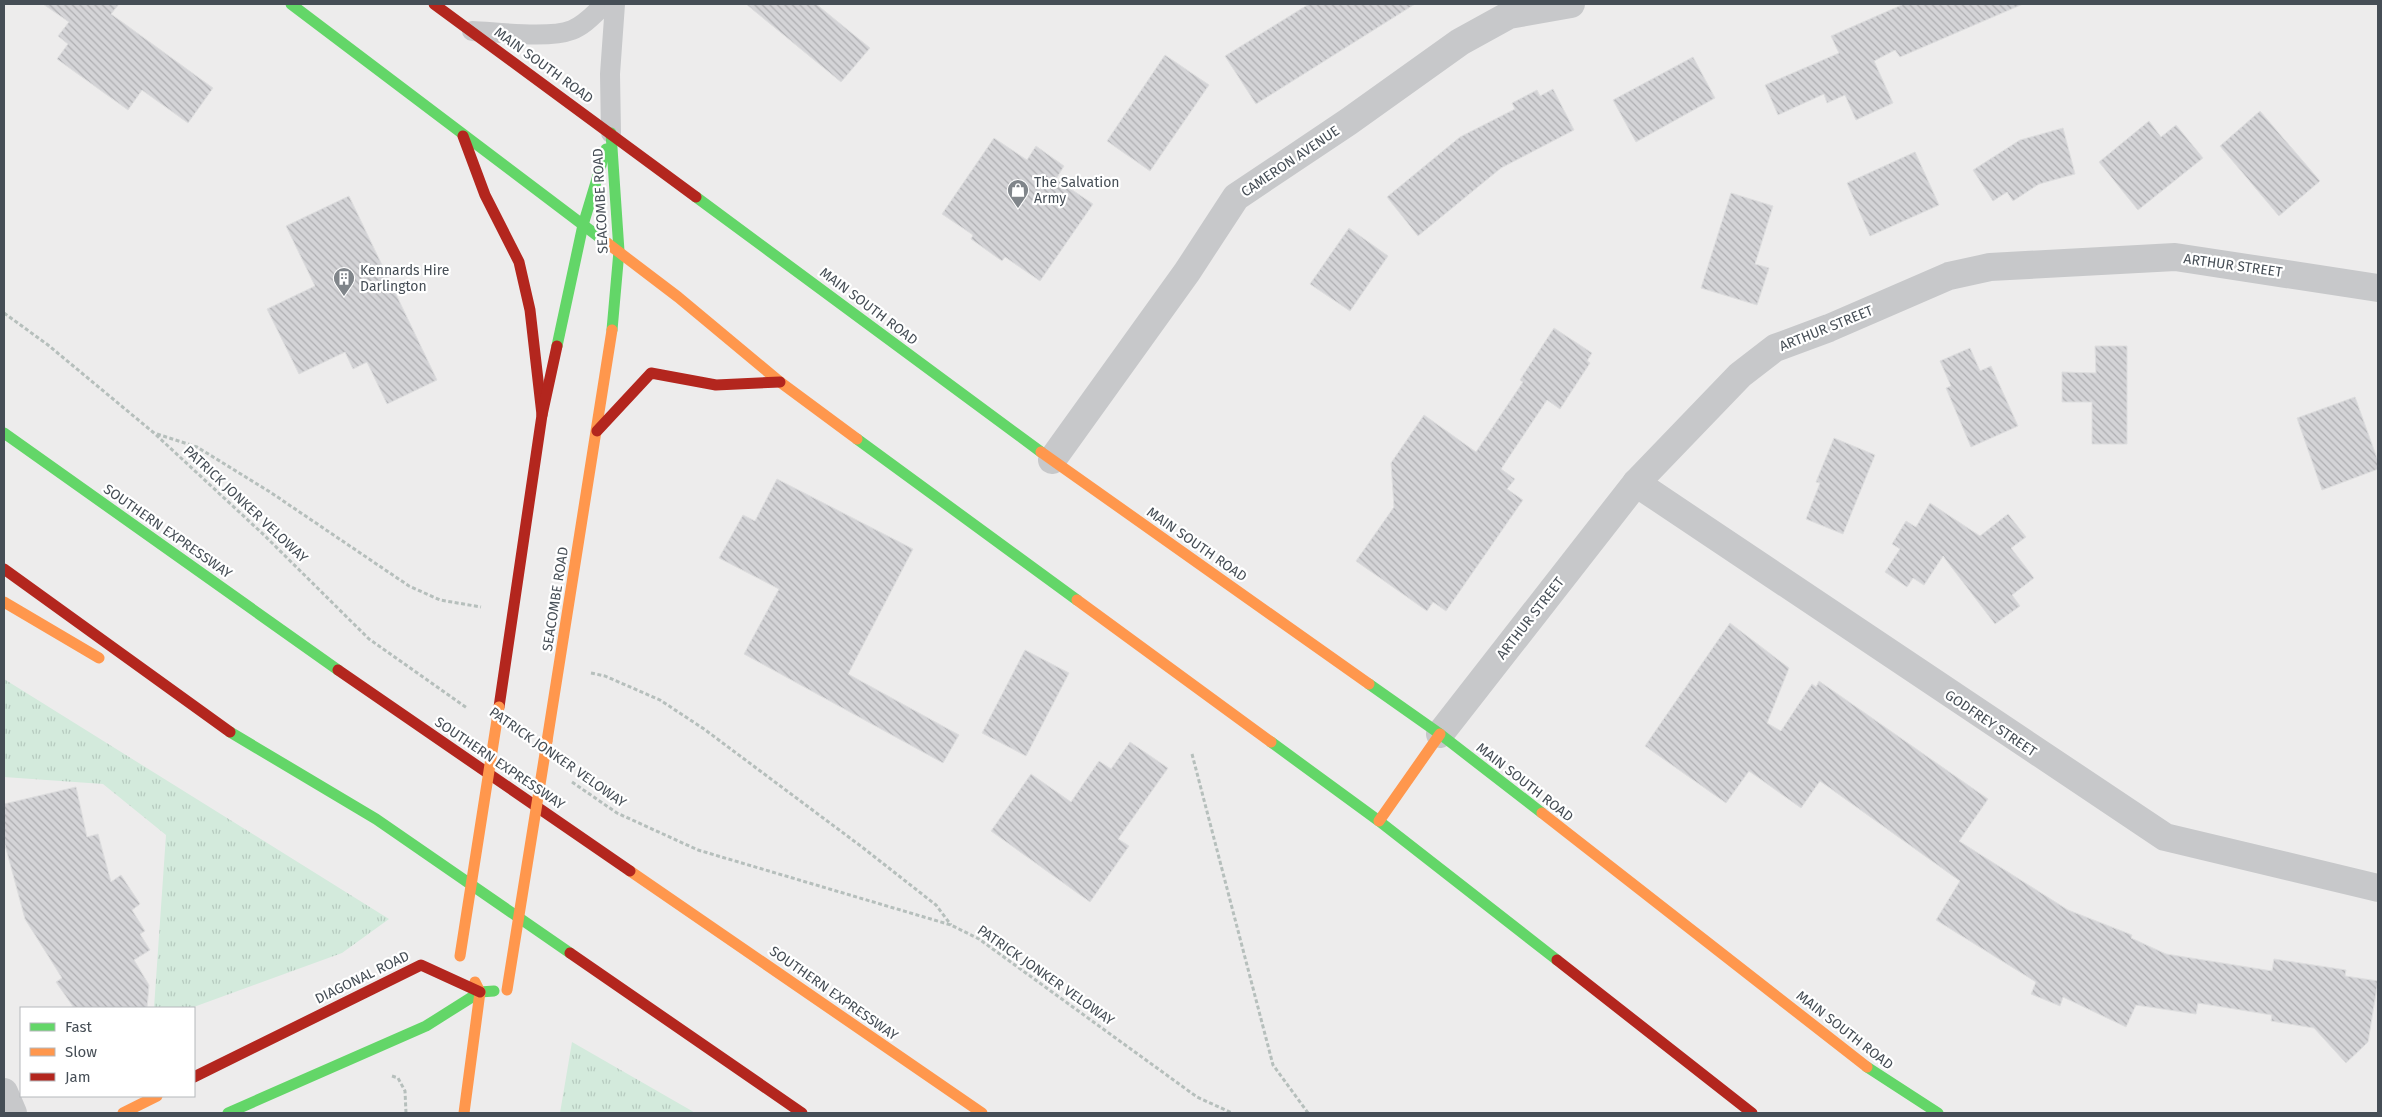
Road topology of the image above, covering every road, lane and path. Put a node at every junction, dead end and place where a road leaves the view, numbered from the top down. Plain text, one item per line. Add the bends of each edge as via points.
1 (291, 4) edge
2 (434, 4) edge
3 (605, 4) edge
4 (615, 4) edge
5 (1571, 4) edge
6 (472, 31) junction
7 (611, 133) junction
8 (463, 136) junction
9 (583, 225) junction
10 (619, 251) junction
11 (2378, 288) edge
12 (4, 314) edge
13 (780, 382) junction
14 (542, 415) junction
15 (597, 431) junction
16 (4, 433) edge
17 (154, 433) junction
18 (1052, 460) junction
19 (1636, 484) junction
20 (4, 570) edge
21 (4, 602) edge
22 (514, 613) junction
23 (106, 662) dead end
24 (559, 666) junction
25 (141, 682) dead end
26 (473, 712) dead end
27 (1440, 734) junction
28 (235, 736) junction
29 (1192, 754) dead end
30 (569, 779) dead end
31 (1379, 820) junction
32 (2378, 888) edge
33 (951, 925) junction
34 (480, 992) junction
35 (195, 1077) edge
36 (4, 1092) edge
37 (155, 1097) edge
38 (13, 1113) edge
39 (123, 1113) edge
40 (228, 1113) edge
41 (464, 1113) edge
42 (802, 1113) edge
43 (982, 1113) edge
44 (1232, 1113) edge
45 (1308, 1113) edge
46 (1752, 1113) edge
47 (1938, 1113) edge

1 - 8 main road
2 - 6 main road, MAIN SOUTH ROAD
3 - 6 lane via 570,31 539,34
4 - 7 lane via 610,74
5 - 18 street, CAMERON AVENUE via 1510,15 1460,42 1236,197 1187,272
6 - 7 main road, MAIN SOUTH ROAD
7 - 9 main road, SEACOMBE ROAD
7 - 10 main road, SEACOMBE ROAD
7 - 18 main road, MAIN SOUTH ROAD
8 - 9 main road
8 - 14 main road via 485,195 519,262 530,310
9 - 10 main road
9 - 14 main road, SEACOMBE ROAD
10 - 13 main road
10 - 15 main road, SEACOMBE ROAD via 614,316
11 - 19 street, ARTHUR STREET via 2175,257 1990,266 1950,276 1775,348 1740,375
12 - 17 path, PATRICK JONKER VELOWAY via 48,345
13 - 15 main road via 716,385 651,373
13 - 31 main road
14 - 22 main road, SEACOMBE ROAD
15 - 24 main road, SEACOMBE ROAD
16 - 43 main road, SOUTHERN EXPRESSWAY via 365,689
17 - 22 path via 197,447 424,594 440,600
17 - 26 path, PATRICK JONKER VELOWAY via 369,639
18 - 27 main road, MAIN SOUTH ROAD
19 - 27 street, ARTHUR STREET
19 - 32 street, GODFREY STREET via 2165,838
20 - 28 main road
21 - 23 main road
22 - 34 main road, SEACOMBE ROAD, bridge via 465,963
24 - 33 path via 605,676 667,705 862,847 936,905
24 - 34 main road, SEACOMBE ROAD, bridge via 507,990
25 - 28 main road
27 - 31 main road
27 - 47 main road, MAIN SOUTH ROAD via 1880,1077
28 - 42 main road via 376,819
29 - 45 path via 1273,1065
30 - 33 path, PATRICK JONKER VELOWAY via 617,813 698,850
31 - 46 main road
33 - 44 path, PATRICK JONKER VELOWAY via 978,939 1197,1097
34 - 35 main road, DIAGONAL ROAD via 421,965
34 - 40 main road via 426,1026
34 - 41 main road
36 - 38 street
37 - 39 main road

